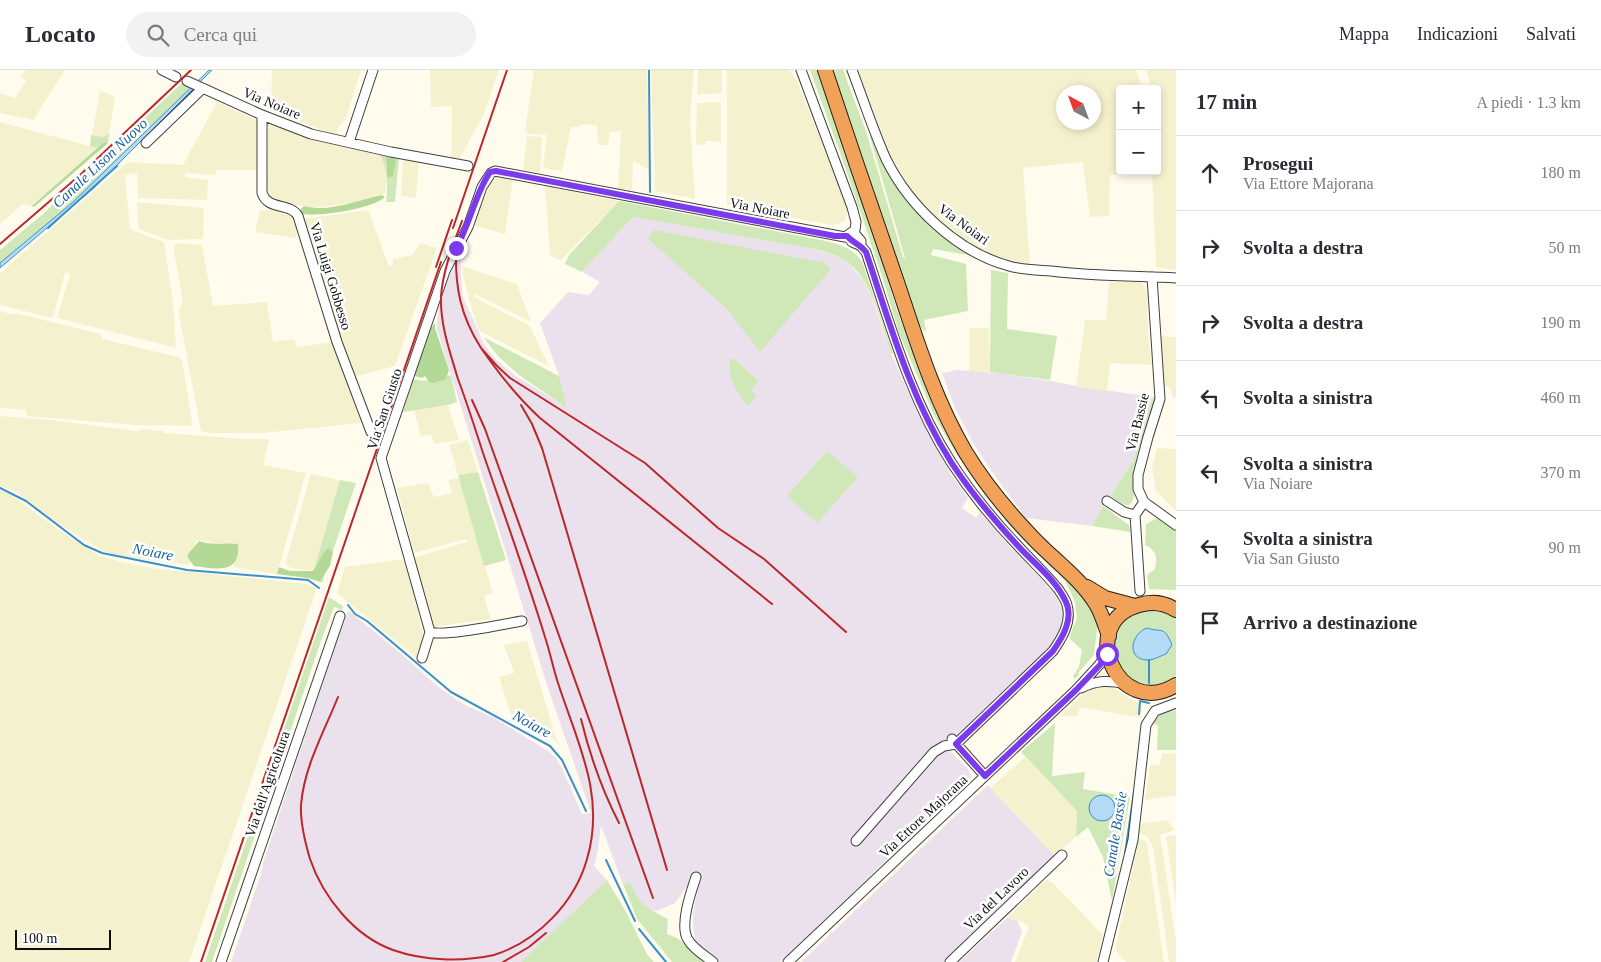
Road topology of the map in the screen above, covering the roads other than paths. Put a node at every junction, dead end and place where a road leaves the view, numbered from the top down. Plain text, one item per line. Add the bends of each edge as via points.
1 (162, 70) edge
2 (373, 70) edge
3 (801, 70) edge
4 (825, 70) edge
5 (852, 70) edge
6 (176, 77) dead end
7 (188, 81) dead end
8 (202, 87) junction
9 (262, 115) junction
10 (349, 142) junction
11 (146, 144) dead end
12 (468, 166) dead end
13 (492, 171) joint
14 (850, 234) junction
15 (1152, 277) junction
16 (1176, 278) edge
17 (371, 432) dead end
18 (1107, 501) dead end
19 (1144, 502) junction
20 (1135, 515) junction
21 (1176, 525) edge
22 (1078, 581) junction
23 (1140, 590) dead end
24 (1176, 601) edge
25 (1162, 604) junction
26 (1135, 606) junction
27 (1176, 610) edge
28 (340, 616) dead end
29 (522, 621) dead end
30 (430, 632) junction
31 (1109, 636) junction
32 (1107, 654) junction
33 (422, 658) dead end
34 (1126, 684) junction
35 (1174, 688) edge
36 (1076, 690) junction
37 (1176, 703) edge
38 (954, 741) junction
39 (985, 776) junction
40 (856, 841) dead end
41 (1062, 854) dead end
42 (696, 877) dead end
43 (221, 962) edge
44 (713, 962) edge
45 (788, 962) edge
46 (950, 962) edge
47 (1103, 962) edge

1 - 6 street
2 - 10 street
3 - 14 street via 852,207 856,222
4 - 22 highway via 911,324 948,420 998,499
5 - 15 street, Via Noiari via 886,159 897,178 924,212 963,244 1010,266 1079,274
7 - 8 street, Via Noiare
8 - 9 street, Via Noiare
8 - 11 street
9 - 10 street, Via Noiare via 327,139
9 - 17 street, Via Luigi Gobbesso via 262,194 270,204 293,210 298,216 337,342
10 - 12 street, Via Noiare
13 - 14 street, Via Noiare via 835,236
13 - 30 street, Via San Giusto via 445,271 381,458
14 - 38 street via 852,242 866,252 910,380 951,462 991,516 1048,577 1067,604 1068,619 1063,637 1053,651
15 - 16 street, Via Noiari
15 - 19 street, Via Bassie via 1160,399 1138,475 1138,489
18 - 20 street
19 - 20 street
19 - 21 street
20 - 23 street
22 - 26 highway via 1105,598
22 - 31 highway via 1097,605
24 - 25 street
25 - 26 highway
25 - 27 highway
26 - 31 highway via 1118,618
28 - 43 street, Via dell'Agricoltura
29 - 30 street via 435,634
30 - 33 street
31 - 32 highway
32 - 34 highway via 1113,670
32 - 36 street, Via Ettore Majorana
34 - 35 highway via 1148,692
34 - 36 street, Via Ettore Majorana via 1098,681
36 - 39 street, Via Ettore Majorana
37 - 47 street via 1155,711 1146,725 1133,840
38 - 39 street
38 - 40 street via 934,752
39 - 45 street, Via Ettore Majorana
41 - 46 street, Via del Lavoro
42 - 44 street via 684,930 690,943

